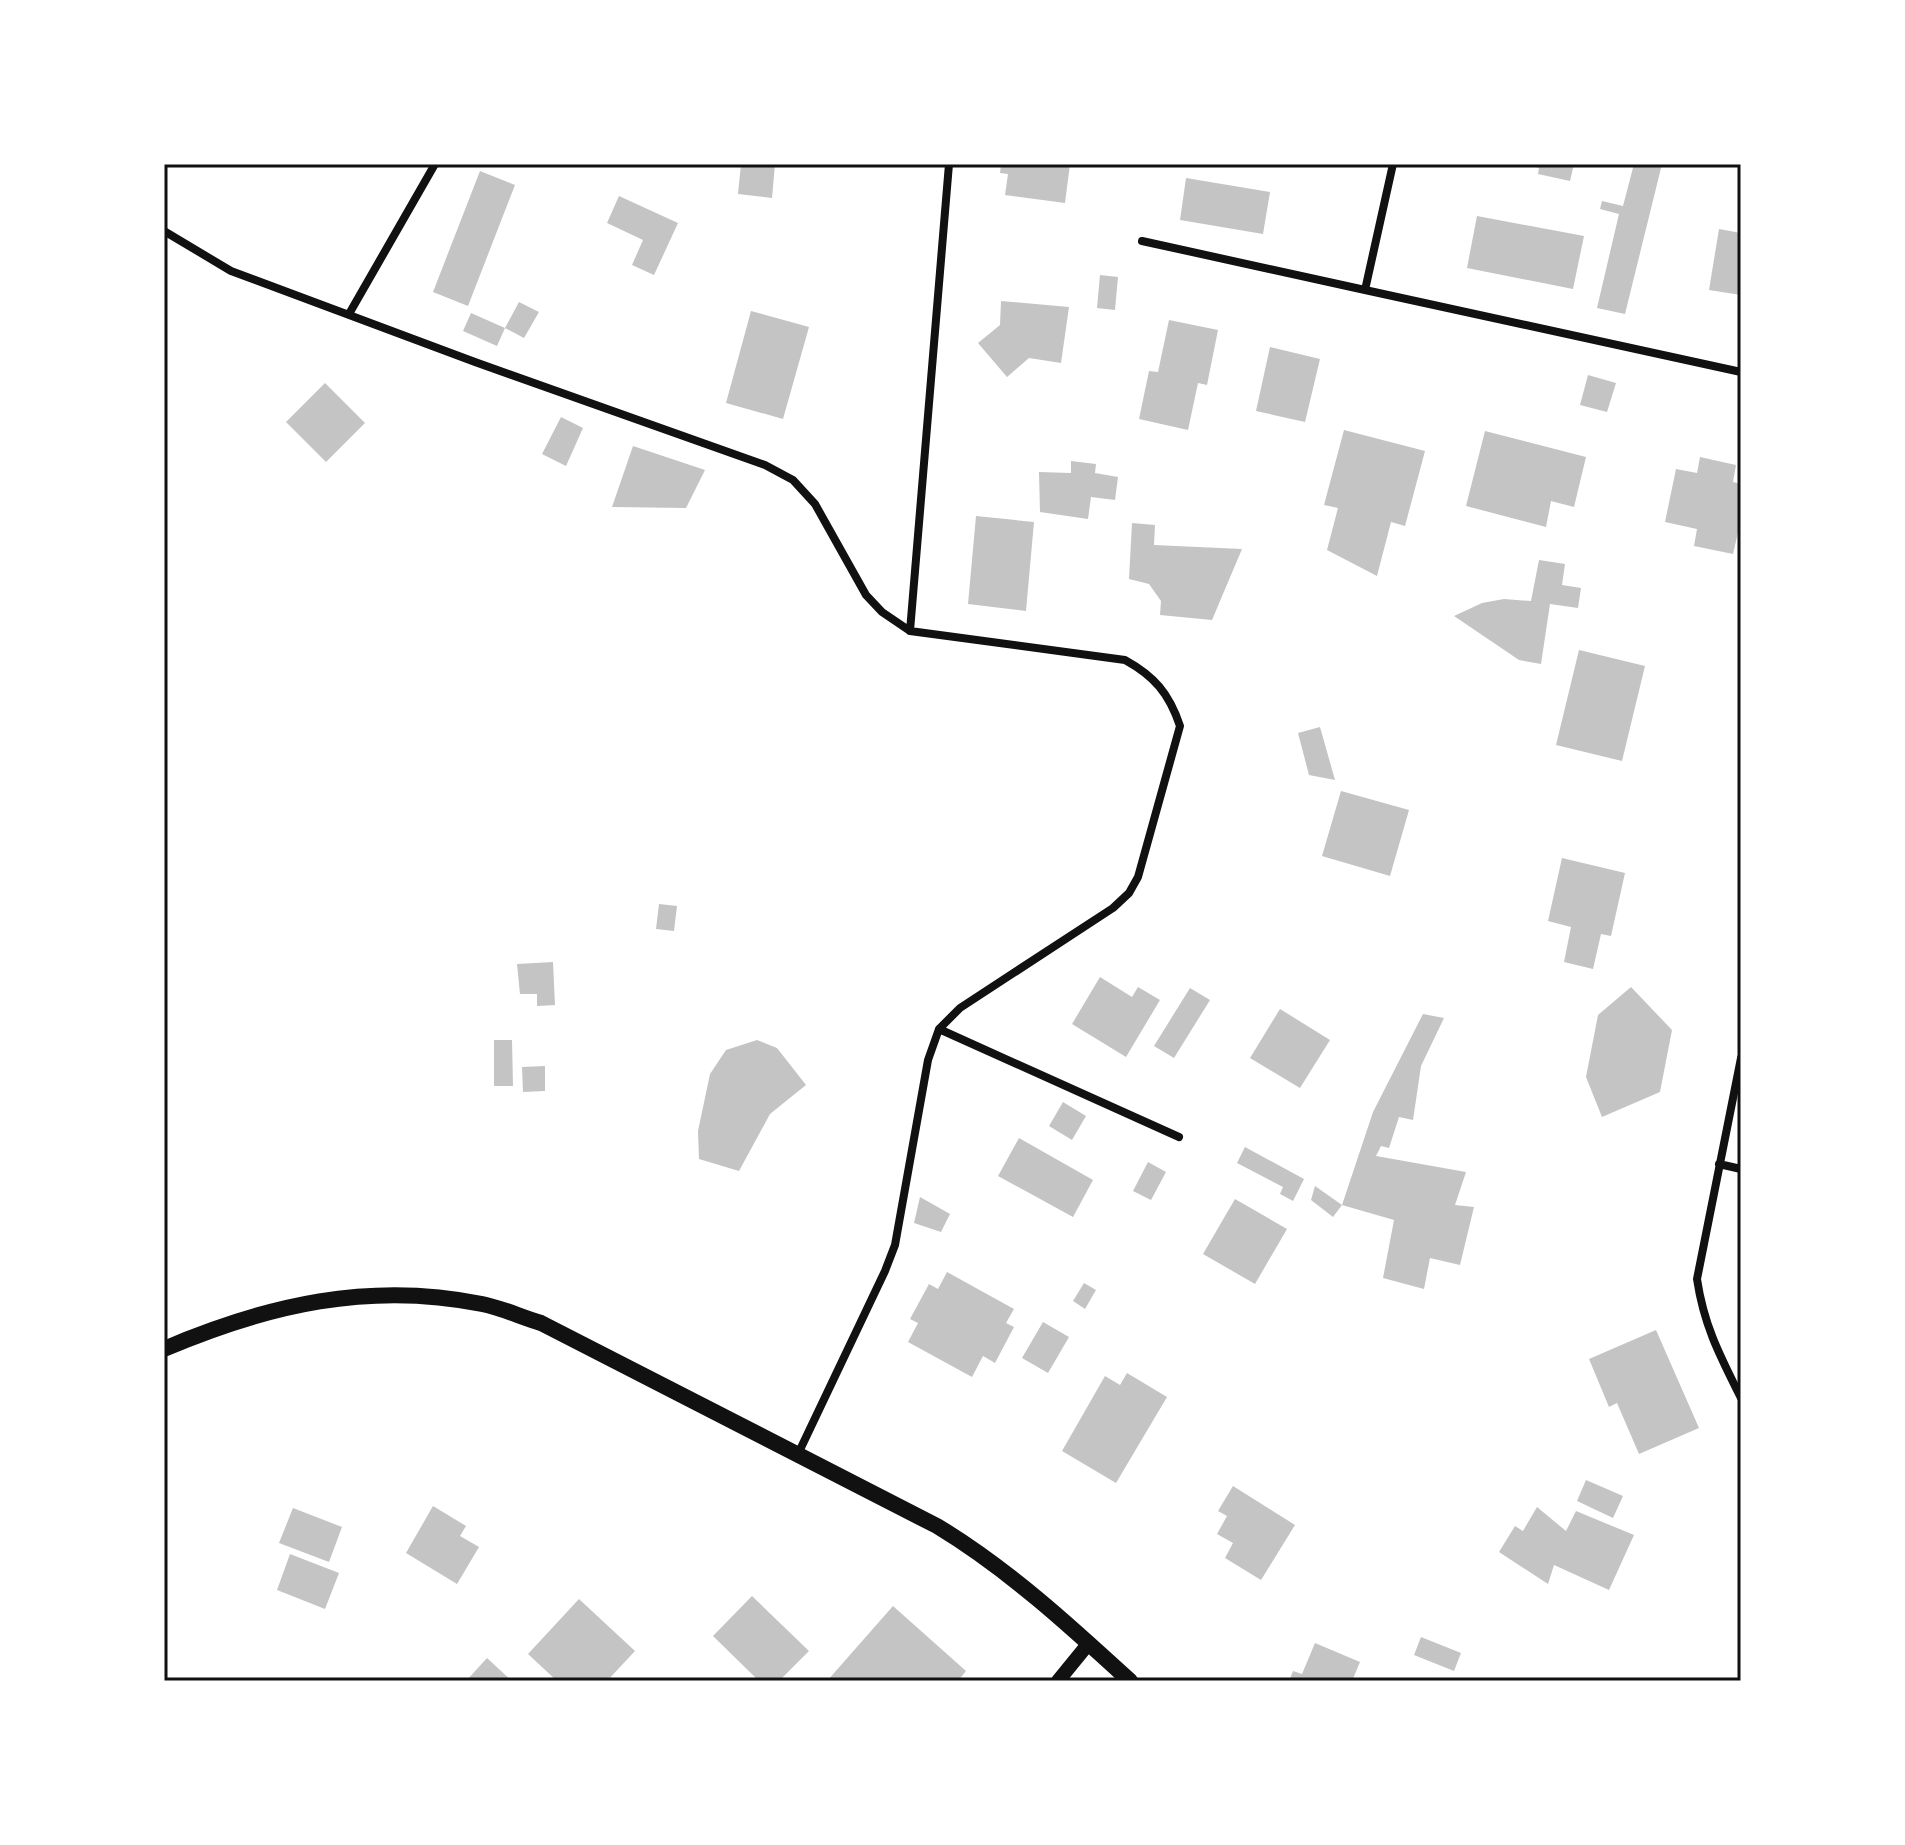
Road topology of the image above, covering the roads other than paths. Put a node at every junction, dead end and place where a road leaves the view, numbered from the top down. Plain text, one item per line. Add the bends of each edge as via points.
1 (435, 164) edge
2 (949, 164) edge
3 (1393, 164) edge
4 (164, 231) edge
5 (1142, 241) dead end
6 (1365, 290) junction
7 (349, 314) junction
8 (1741, 372) edge
9 (910, 631) junction
10 (939, 1029) junction
11 (1741, 1058) edge
12 (1179, 1137) dead end
13 (1719, 1164) junction
14 (1741, 1169) edge
15 (164, 1349) edge
16 (1741, 1398) edge
17 (798, 1454) junction
18 (1089, 1643) junction
19 (1058, 1681) edge
20 (1130, 1681) edge

1 - 7 street
2 - 9 street
3 - 6 street
4 - 7 street via 231,271
5 - 6 street
6 - 8 street
7 - 9 street via 765,465 793,480 815,504 866,595
9 - 10 street via 1125,660 1162,686 1180,726 1129,893 960,1008
10 - 12 street
10 - 17 street via 928,1060 895,1245
11 - 13 street
13 - 14 street
13 - 16 street via 1697,1279 1701,1310
15 - 17 main road via 271,1311 337,1298 383,1294 484,1304 541,1323
17 - 18 main road via 973,1548
18 - 19 street
18 - 20 main road

